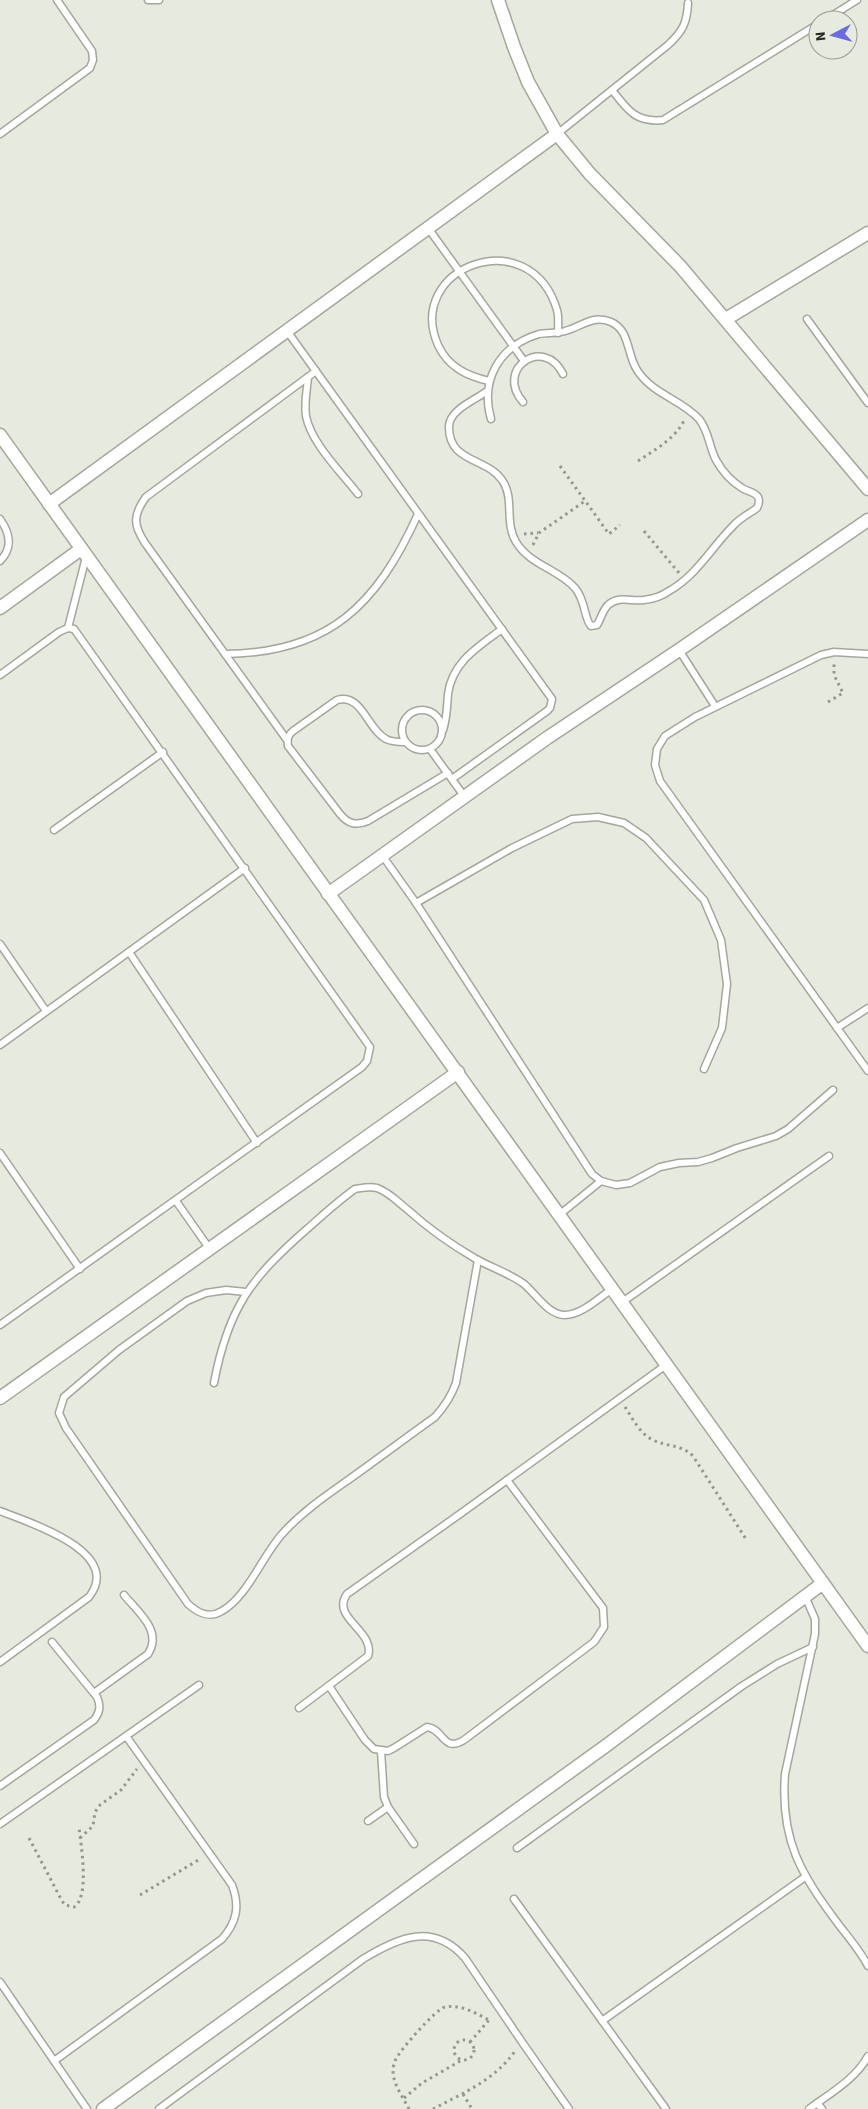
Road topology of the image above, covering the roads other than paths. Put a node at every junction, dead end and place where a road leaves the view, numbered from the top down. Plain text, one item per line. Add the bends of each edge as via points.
1 (57, 0) edge
2 (148, 0) edge
3 (159, 0) edge
4 (498, 0) edge
5 (857, 0) edge
6 (688, 3) dead end
7 (841, 10) edge
8 (808, 30) edge
9 (612, 90) junction
10 (0, 134) edge
11 (557, 134) junction
12 (428, 228) junction
13 (868, 233) edge
14 (459, 271) junction
15 (726, 319) junction
16 (807, 319) dead end
17 (287, 331) junction
18 (558, 333) junction
19 (514, 346) junction
20 (524, 361) junction
21 (316, 371) junction
22 (563, 374) dead end
23 (308, 377) junction
24 (489, 381) junction
25 (487, 391) junction
26 (524, 402) dead end
27 (868, 403) edge
28 (491, 419) dead end
29 (0, 435) edge
30 (868, 489) edge
31 (358, 494) dead end
32 (49, 504) junction
33 (418, 514) junction
34 (0, 519) edge
35 (868, 520) edge
36 (84, 553) junction
37 (0, 561) edge
38 (0, 608) edge
39 (68, 628) junction
40 (502, 629) junction
41 (679, 650) junction
42 (225, 654) junction
43 (868, 654) edge
44 (0, 675) edge
45 (715, 706) junction
46 (442, 732) junction
47 (287, 740) junction
48 (405, 742) junction
49 (430, 749) junction
50 (162, 752) junction
51 (450, 776) junction
52 (464, 796) junction
53 (54, 830) dead end
54 (382, 855) junction
55 (245, 868) junction
56 (328, 894) junction
57 (416, 903) junction
58 (0, 944) edge
59 (129, 952) junction
60 (868, 1008) edge
61 (46, 1011) junction
62 (837, 1028) junction
63 (0, 1045) edge
64 (704, 1068) dead end
65 (868, 1071) edge
66 (458, 1072) junction
67 (833, 1090) dead end
68 (257, 1143) junction
69 (0, 1153) edge
70 (829, 1156) dead end
71 (601, 1180) junction
72 (176, 1201) junction
73 (559, 1215) junction
74 (209, 1248) junction
75 (478, 1260) junction
76 (80, 1269) junction
77 (612, 1289) junction
78 (246, 1292) junction
79 (622, 1303) junction
80 (0, 1325) edge
81 (666, 1365) junction
82 (214, 1383) dead end
83 (0, 1398) edge
84 (507, 1480) junction
85 (0, 1511) edge
86 (823, 1583) junction
87 (124, 1595) dead end
88 (805, 1596) junction
89 (52, 1642) dead end
90 (868, 1646) edge
91 (813, 1647) junction
92 (0, 1662) edge
93 (199, 1684) dead end
94 (329, 1686) junction
95 (94, 1693) junction
96 (299, 1708) dead end
97 (126, 1736) junction
98 (381, 1751) junction
99 (0, 1786) edge
100 (388, 1807) junction
101 (368, 1821) dead end
102 (0, 1824) edge
103 (414, 1844) dead end
104 (517, 1848) dead end
105 (805, 1877) junction
106 (514, 1900) dead end
107 (868, 1966) edge
108 (0, 1982) edge
109 (602, 2021) junction
110 (868, 2056) edge
111 (54, 2061) junction
112 (818, 2103) junction
113 (87, 2109) edge
114 (103, 2109) edge
115 (159, 2109) edge
116 (569, 2109) edge
117 (666, 2109) edge
118 (809, 2109) edge
119 (822, 2109) edge

1 - 10 lane via 92,51 90,68
2 - 3 lane
4 - 11 street via 528,82
5 - 7 lane
6 - 9 lane via 687,19 680,34
8 - 9 lane via 663,120 647,120 633,114
9 - 11 lane
11 - 12 street
11 - 15 street via 590,174 680,266
12 - 14 lane
12 - 17 street
13 - 15 street
14 - 18 lane via 478,262 498,260 518,265 536,276 550,292 557,312
14 - 19 lane
14 - 24 lane via 445,284 436,300 433,318 435,337 442,354 455,368 471,377
15 - 30 street
16 - 27 lane
17 - 21 lane
17 - 32 street
18 - 19 lane via 540,334
18 - 25 lane via 592,320 610,321 619,326 636,369 645,381 698,418 705,427 719,466 729,478 758,497 757,508 735,524 698,570 685,581 651,599 616,601 608,606 597,626 588,624 584,603 575,589 558,574 530,558 516,542 510,524 509,497 502,480 454,446 449,424 452,417
19 - 20 lane
19 - 24 lane via 502,358
20 - 22 lane via 532,357 547,358
20 - 26 lane via 514,381 515,389
21 - 23 lane
21 - 33 lane
23 - 31 lane via 305,405 310,429
23 - 42 lane via 155,490 138,508 138,532
24 - 25 lane
25 - 28 lane
29 - 32 street
32 - 36 street
33 - 40 lane
33 - 42 lane via 406,542 372,592 351,614 329,630 279,650
34 - 37 lane via 6,526 9,540
35 - 41 street
36 - 38 street
36 - 39 lane
36 - 56 street
39 - 44 lane
39 - 50 lane via 78,633
40 - 46 lane via 460,664 452,678
40 - 51 lane via 550,695 552,704 547,711
41 - 45 lane
41 - 52 street
42 - 47 lane
43 - 45 lane via 834,652 814,658
45 - 62 lane via 665,736 657,750 655,765 660,780
46 - 48 lane via 433,713 420,710 407,716 403,722 401,728
46 - 49 lane
47 - 48 lane via 293,731 343,699 355,702 386,739
47 - 51 lane via 288,746 340,814 352,824 368,821
48 - 49 lane via 416,750
49 - 51 lane
50 - 53 lane
50 - 55 lane
51 - 52 lane
52 - 54 street
54 - 56 street
54 - 57 lane
55 - 59 lane
55 - 68 lane via 370,1047 362,1067
56 - 66 street
57 - 64 lane via 512,848 572,819 598,817 624,823 646,838 704,900 721,940 727,984 722,1028
57 - 71 lane via 589,1169
58 - 61 lane
59 - 61 lane
59 - 68 lane
60 - 62 lane
61 - 63 lane
62 - 65 lane
66 - 73 street
66 - 74 street
67 - 71 lane via 799,1121 776,1136 698,1162 678,1162 660,1167 630,1183 616,1185
68 - 72 lane
69 - 76 lane
70 - 79 lane
71 - 73 lane
72 - 74 lane
72 - 76 lane
73 - 77 street
74 - 83 street
75 - 77 lane via 510,1274 558,1314 575,1312
75 - 78 lane via 439,1235 387,1193 366,1187 345,1196 287,1246
75 - 78 lane via 456,1383 444,1407 435,1417 302,1515 266,1555 236,1599 223,1611 204,1615 188,1604 82,1452 61,1421 60,1404 94,1370 188,1301 213,1292
76 - 80 lane
77 - 79 street
78 - 82 lane via 225,1336
79 - 81 street
81 - 84 lane
81 - 86 street
84 - 94 lane via 347,1594 342,1605 344,1611 367,1640 370,1651 365,1661
84 - 98 lane via 603,1608 604,1627 594,1642 459,1743 447,1742 436,1730 427,1727 394,1748
85 - 92 lane via 67,1540 92,1561 97,1573 89,1597
86 - 88 street
86 - 90 street
87 - 95 lane via 150,1628 154,1641 152,1648
88 - 91 lane via 815,1619
88 - 114 street via 607,1745
89 - 95 lane
91 - 104 lane via 776,1664 742,1686
91 - 105 lane via 785,1774 784,1795 789,1838
93 - 97 lane
94 - 96 lane
94 - 98 lane via 369,1745
95 - 99 lane via 100,1704 94,1720
97 - 102 lane
97 - 111 lane via 232,1885 236,1896 235,1920 222,1939
98 - 100 lane via 382,1786
100 - 101 lane
100 - 103 lane
105 - 107 lane
105 - 109 lane
106 - 109 lane
108 - 111 lane
109 - 117 lane
110 - 112 lane via 848,2080
111 - 113 lane
112 - 118 lane
112 - 119 lane
115 - 116 lane via 378,1950 405,1938 432,1936 445,1940 465,1958

